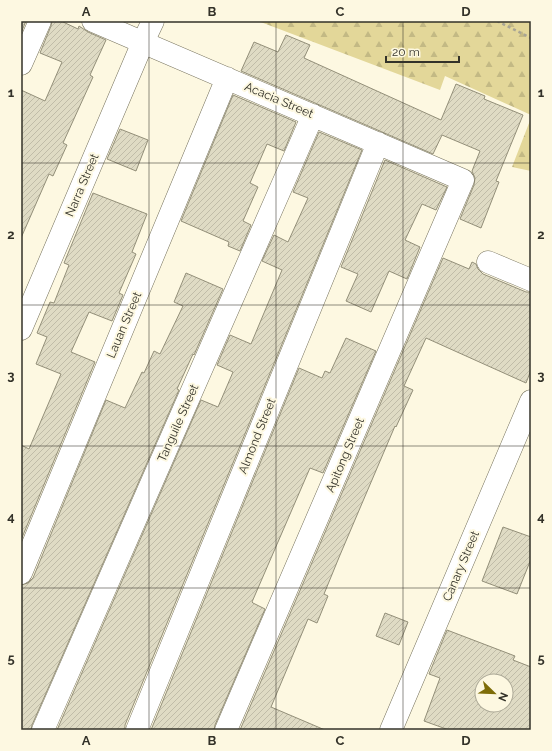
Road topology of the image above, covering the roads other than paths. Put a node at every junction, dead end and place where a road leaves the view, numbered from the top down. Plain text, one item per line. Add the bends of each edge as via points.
1 (40, 21) edge
2 (93, 21) edge
3 (153, 21) edge
4 (143, 42) junction
5 (21, 64) edge
6 (227, 78) junction
7 (313, 115) junction
8 (378, 143) junction
9 (463, 180) joint
10 (488, 262) dead end
11 (531, 280) edge
12 (21, 329) edge
13 (531, 402) edge
14 (21, 573) edge
15 (43, 730) edge
16 (137, 730) edge
17 (226, 730) edge
18 (391, 730) edge

1 - 5 street
2 - 4 street, Acacia Street
3 - 4 street, Narra Street
4 - 6 street, Acacia Street
4 - 12 street, Narra Street
6 - 7 street, Acacia Street
6 - 14 street, Lauan Street
7 - 8 street, Acacia Street
7 - 15 street, Tanguile Street
8 - 9 street, Acacia Street
8 - 16 street, Almond Street
9 - 17 street, Apitong Street
10 - 11 street
13 - 18 street, Canary Street

